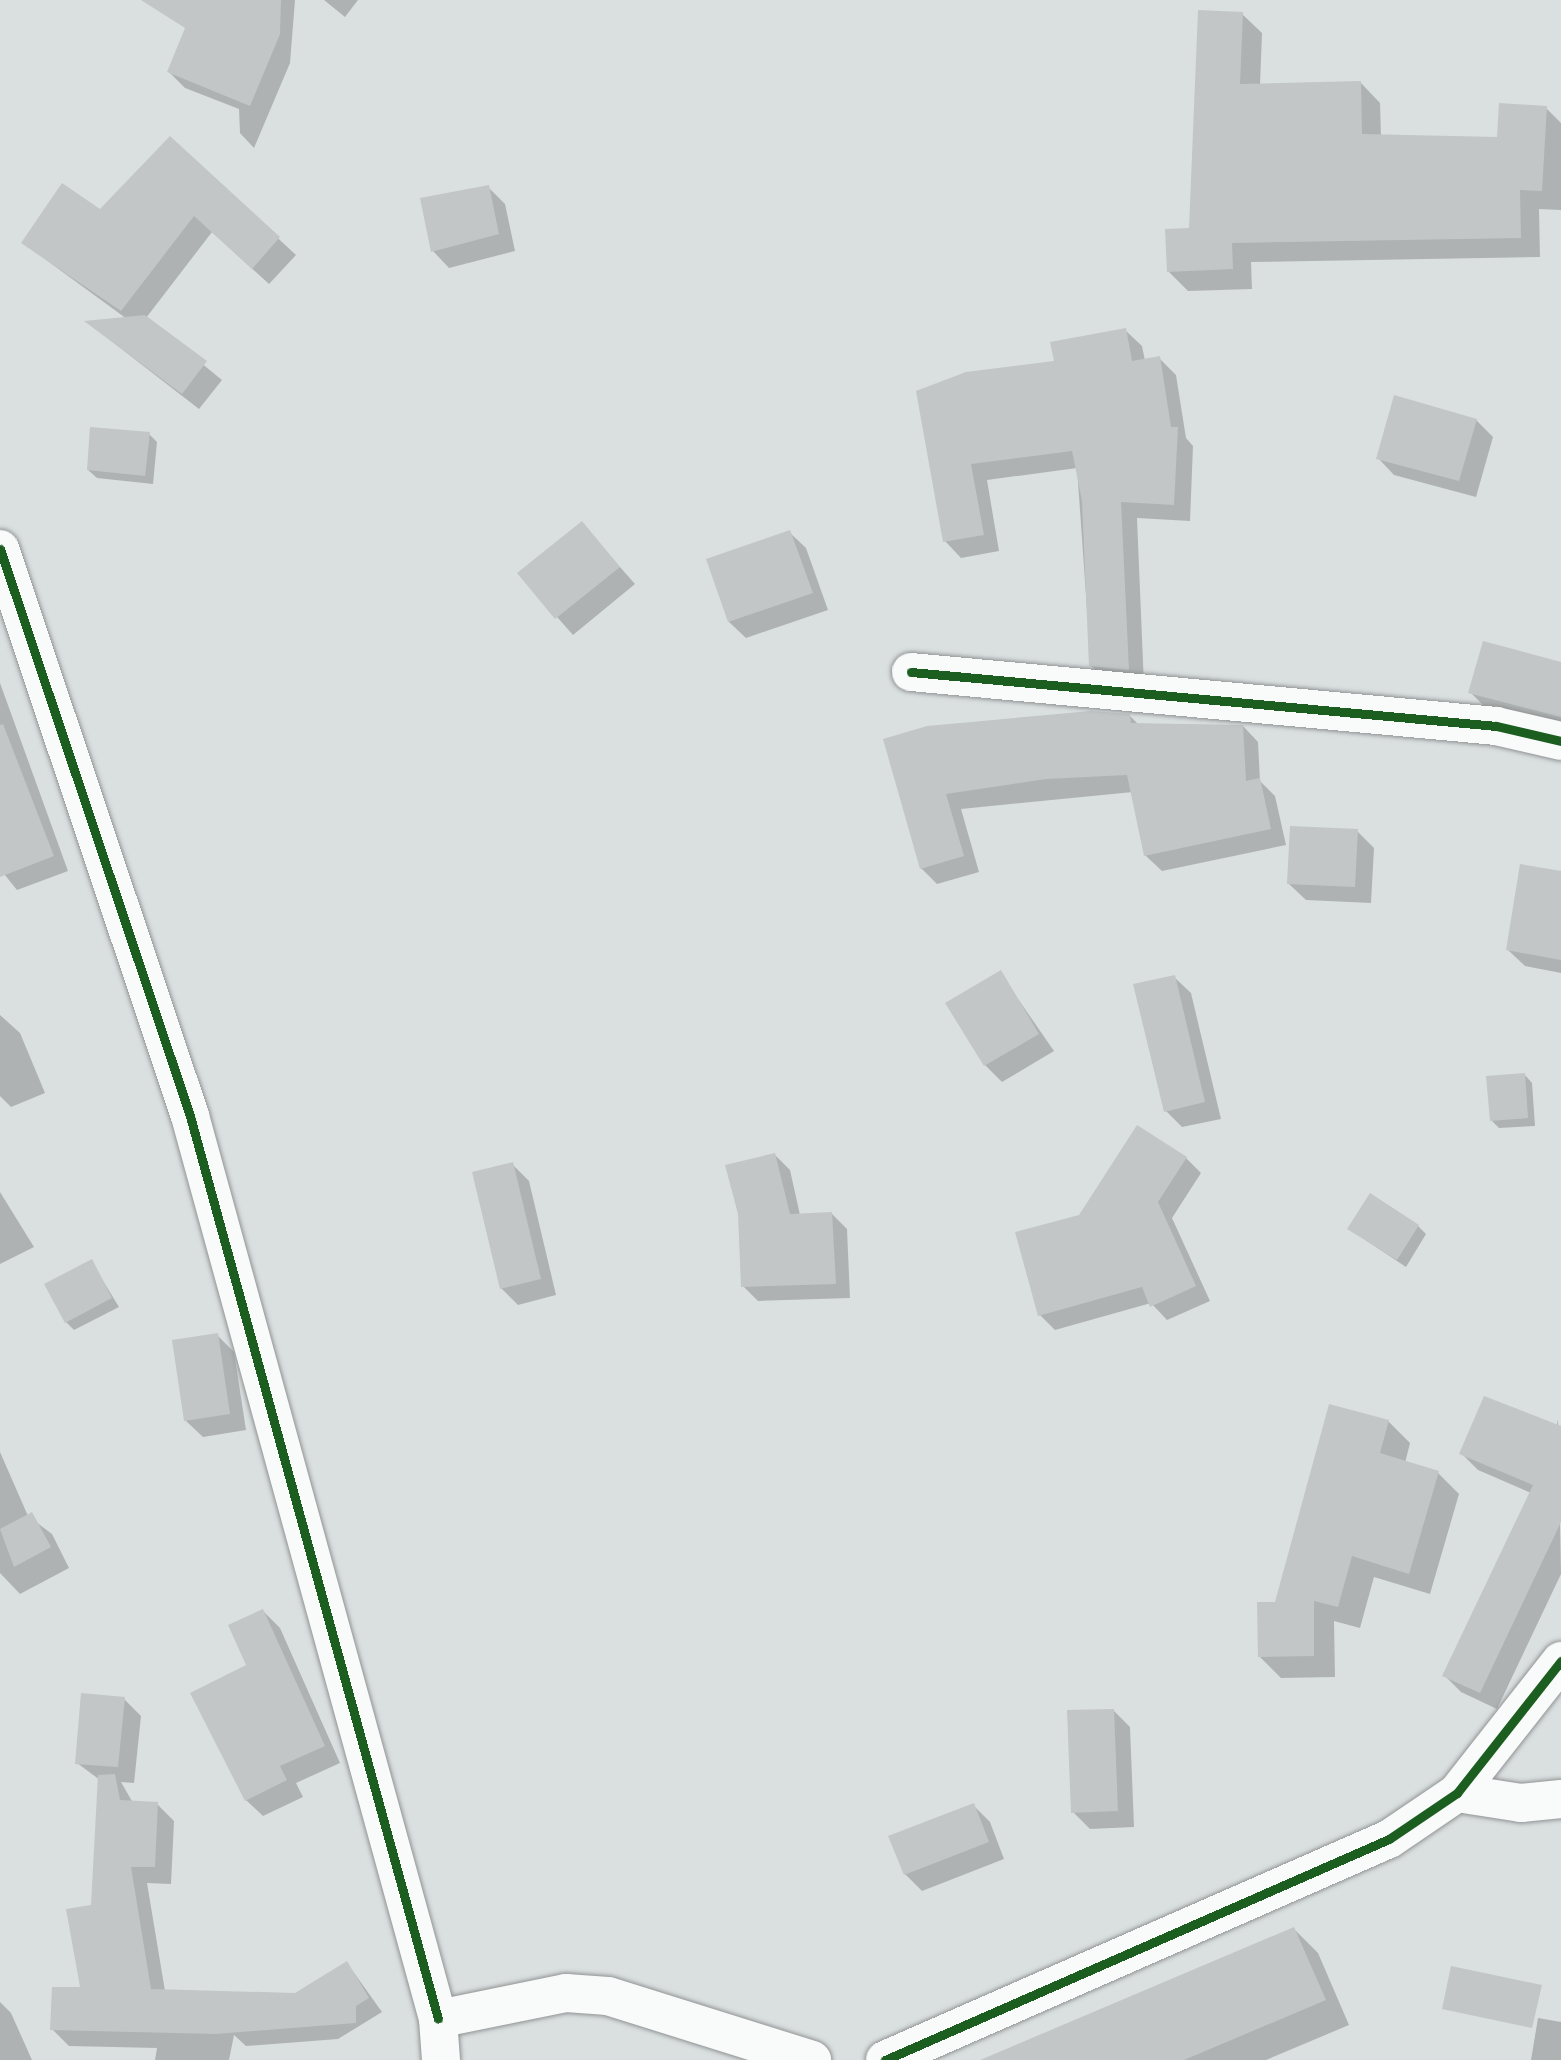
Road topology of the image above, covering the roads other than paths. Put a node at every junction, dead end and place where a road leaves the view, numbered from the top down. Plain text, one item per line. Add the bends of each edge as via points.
1 (0, 549) edge
2 (911, 672) dead end
3 (1561, 741) edge
4 (1561, 1661) edge
5 (1457, 1793) junction
6 (1561, 1799) edge
7 (438, 2020) junction
8 (441, 2060) edge
9 (812, 2060) edge
10 (885, 2060) edge

1 - 7 street via 190,1116
2 - 3 street via 1496,726
4 - 5 street
5 - 6 street via 1521,1803
5 - 10 street via 1389,1839
7 - 8 street
7 - 9 street via 566,1993 608,1996

